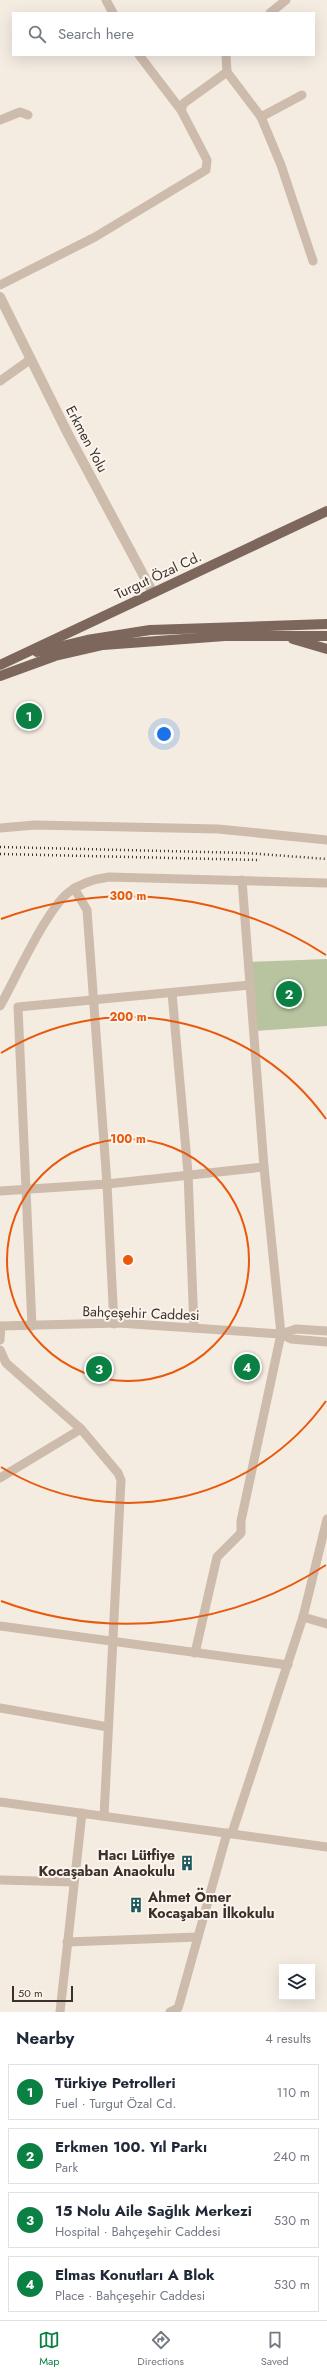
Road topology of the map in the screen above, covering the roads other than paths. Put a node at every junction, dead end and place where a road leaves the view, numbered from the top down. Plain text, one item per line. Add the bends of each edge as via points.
1 (106, 0) edge
2 (286, 0) edge
3 (112, 12) edge
4 (271, 12) edge
5 (140, 56) edge
6 (226, 56) edge
7 (227, 72) junction
8 (302, 95) dead end
9 (181, 110) junction
10 (28, 115) dead end
11 (261, 116) junction
12 (0, 120) edge
13 (313, 262) dead end
14 (0, 285) edge
15 (0, 297) edge
16 (31, 359) junction
17 (0, 381) edge
18 (327, 511) edge
19 (153, 593) junction
20 (327, 624) edge
21 (285, 636) junction
22 (327, 636) edge
23 (327, 649) edge
24 (14, 658) junction
25 (0, 665) edge
26 (0, 676) edge
27 (0, 828) edge
28 (327, 840) edge
29 (242, 880) junction
30 (327, 883) edge
31 (74, 888) junction
32 (250, 985) junction
33 (172, 993) junction
34 (94, 1000) junction
35 (0, 1006) edge
36 (264, 1167) junction
37 (188, 1174) junction
38 (108, 1184) junction
39 (26, 1190) junction
40 (0, 1191) edge
41 (114, 1324) junction
42 (1, 1326) edge
43 (32, 1326) junction
44 (194, 1328) junction
45 (327, 1331) edge
46 (280, 1334) junction
47 (0, 1340) edge
48 (327, 1342) edge
49 (0, 1350) edge
50 (81, 1429) junction
51 (0, 1478) edge
52 (327, 1519) edge
53 (303, 1617) junction
54 (327, 1624) edge
55 (0, 1626) edge
56 (111, 1641) junction
57 (195, 1653) junction
58 (288, 1665) junction
59 (0, 1708) edge
60 (108, 1727) junction
61 (0, 1802) edge
62 (82, 1813) junction
63 (104, 1816) junction
64 (229, 1833) junction
65 (327, 1847) edge
66 (0, 1880) edge
67 (74, 1882) junction
68 (198, 1937) junction
69 (67, 1942) junction
70 (60, 2012) edge
71 (170, 2012) edge

1 - 3 street
2 - 4 street
5 - 9 street
6 - 7 street
7 - 9 street via 184,103
7 - 11 street
8 - 11 street
9 - 14 street via 207,160 206,170 95,237
10 - 12 street via 20,112
11 - 13 street via 281,165
15 - 16 street, Erkmen Yolu
16 - 17 street
16 - 19 street, Erkmen Yolu
18 - 19 main road, Turgut Özal Cd.
19 - 24 main road, Turgut Özal Cd.
20 - 24 main road via 150,630 87,640
21 - 22 main road
21 - 23 main road
21 - 26 main road via 225,636 103,645 55,656
24 - 25 main road, Turgut Özal Cd.
27 - 28 street via 35,825 218,829
29 - 30 street
29 - 31 street via 109,877
29 - 32 street
31 - 34 street via 87,910
31 - 35 street via 51,913
32 - 33 street
32 - 36 street
33 - 34 street
33 - 37 street
34 - 38 street
34 - 39 street via 18,1007
36 - 37 street
36 - 46 street
37 - 38 street
37 - 44 street
38 - 39 street
38 - 41 street
39 - 40 street
39 - 43 street
41 - 43 street, Bahçeşehir Caddesi
41 - 44 street, Bahçeşehir Caddesi
42 - 43 street, Bahçeşehir Caddesi
42 - 47 street
44 - 46 street, Bahçeşehir Caddesi
45 - 46 street, Bahçeşehir Caddesi via 296,1329
46 - 48 street, Bahçeşehir Caddesi via 291,1339
46 - 57 street via 241,1521 241,1533 217,1557
49 - 50 street via 6,1363
50 - 51 street
50 - 56 street via 118,1472 121,1480
52 - 53 street
53 - 54 street
53 - 58 street
55 - 56 street
56 - 57 street
56 - 60 street
57 - 58 street
58 - 64 street
59 - 60 street
60 - 63 street
61 - 62 street
62 - 63 street
62 - 67 street
63 - 64 street
64 - 65 street
64 - 68 street
66 - 67 street
67 - 69 street
68 - 69 street
68 - 71 street via 178,2008
69 - 70 street

